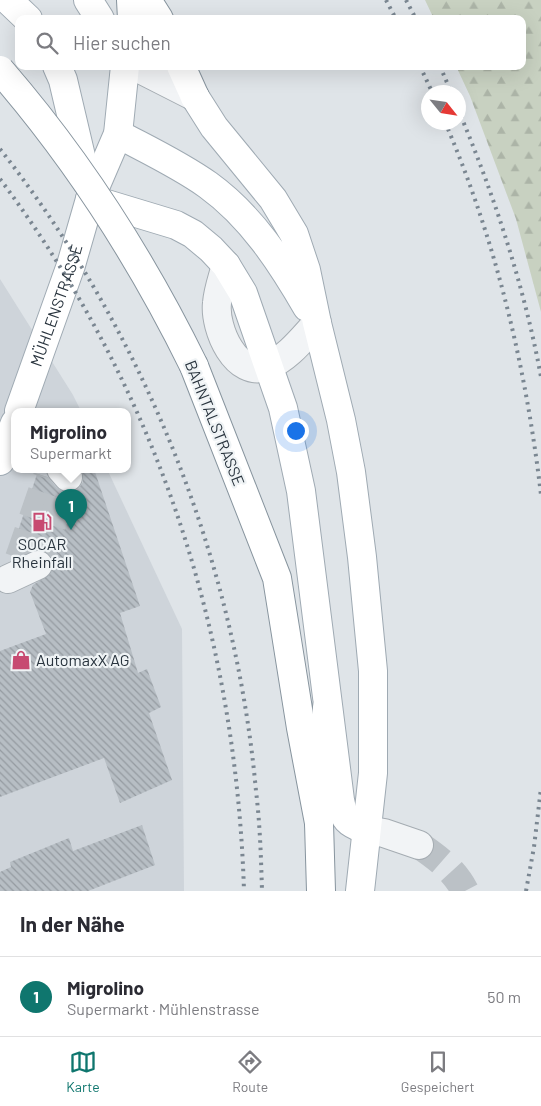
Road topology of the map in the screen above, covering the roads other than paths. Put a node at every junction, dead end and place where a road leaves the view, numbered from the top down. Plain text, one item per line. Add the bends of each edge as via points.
1 (8, 0) edge
2 (33, 0) edge
3 (88, 0) edge
4 (131, 0) edge
5 (147, 0) edge
6 (24, 15) edge
7 (38, 15) edge
8 (97, 15) edge
9 (132, 15) edge
10 (156, 15) edge
11 (0, 70) edge
12 (59, 70) edge
13 (125, 70) edge
14 (142, 70) edge
15 (183, 70) edge
16 (195, 97) junction
17 (118, 134) junction
18 (90, 198) junction
19 (317, 323) junction
20 (269, 366) junction
21 (20, 408) edge
22 (11, 433) edge
23 (0, 461) edge
24 (327, 707) junction
25 (319, 823) junction
26 (366, 830) junction
27 (419, 845) tunnel mouth
28 (321, 891) edge
29 (360, 891) edge

1 - 6 main road
2 - 7 main road
3 - 8 main road
4 - 9 main road
5 - 10 main road
11 - 25 main road, BAHNTALSTRASSE, bridge via 100,200 170,316 194,366 277,578
12 - 18 main road
13 - 17 main road, MÜHLENSTRASSE
14 - 16 street
15 - 16 main road
16 - 19 main road via 214,127 273,198 294,234 306,270
17 - 18 main road, MÜHLENSTRASSE
17 - 19 main road via 186,171 240,214 278,259
18 - 20 main road via 176,225 212,249 243,293
18 - 21 main road, MÜHLENSTRASSE via 71,264
19 - 20 street via 291,351
19 - 26 main road via 351,472 366,596 373,671 373,732
20 - 24 main road via 283,408 300,491
22 - 23 main road, MÜHLENSTRASSE
24 - 25 main road
24 - 26 main road via 342,813 352,825
25 - 28 main road
26 - 27 street
26 - 29 main road

